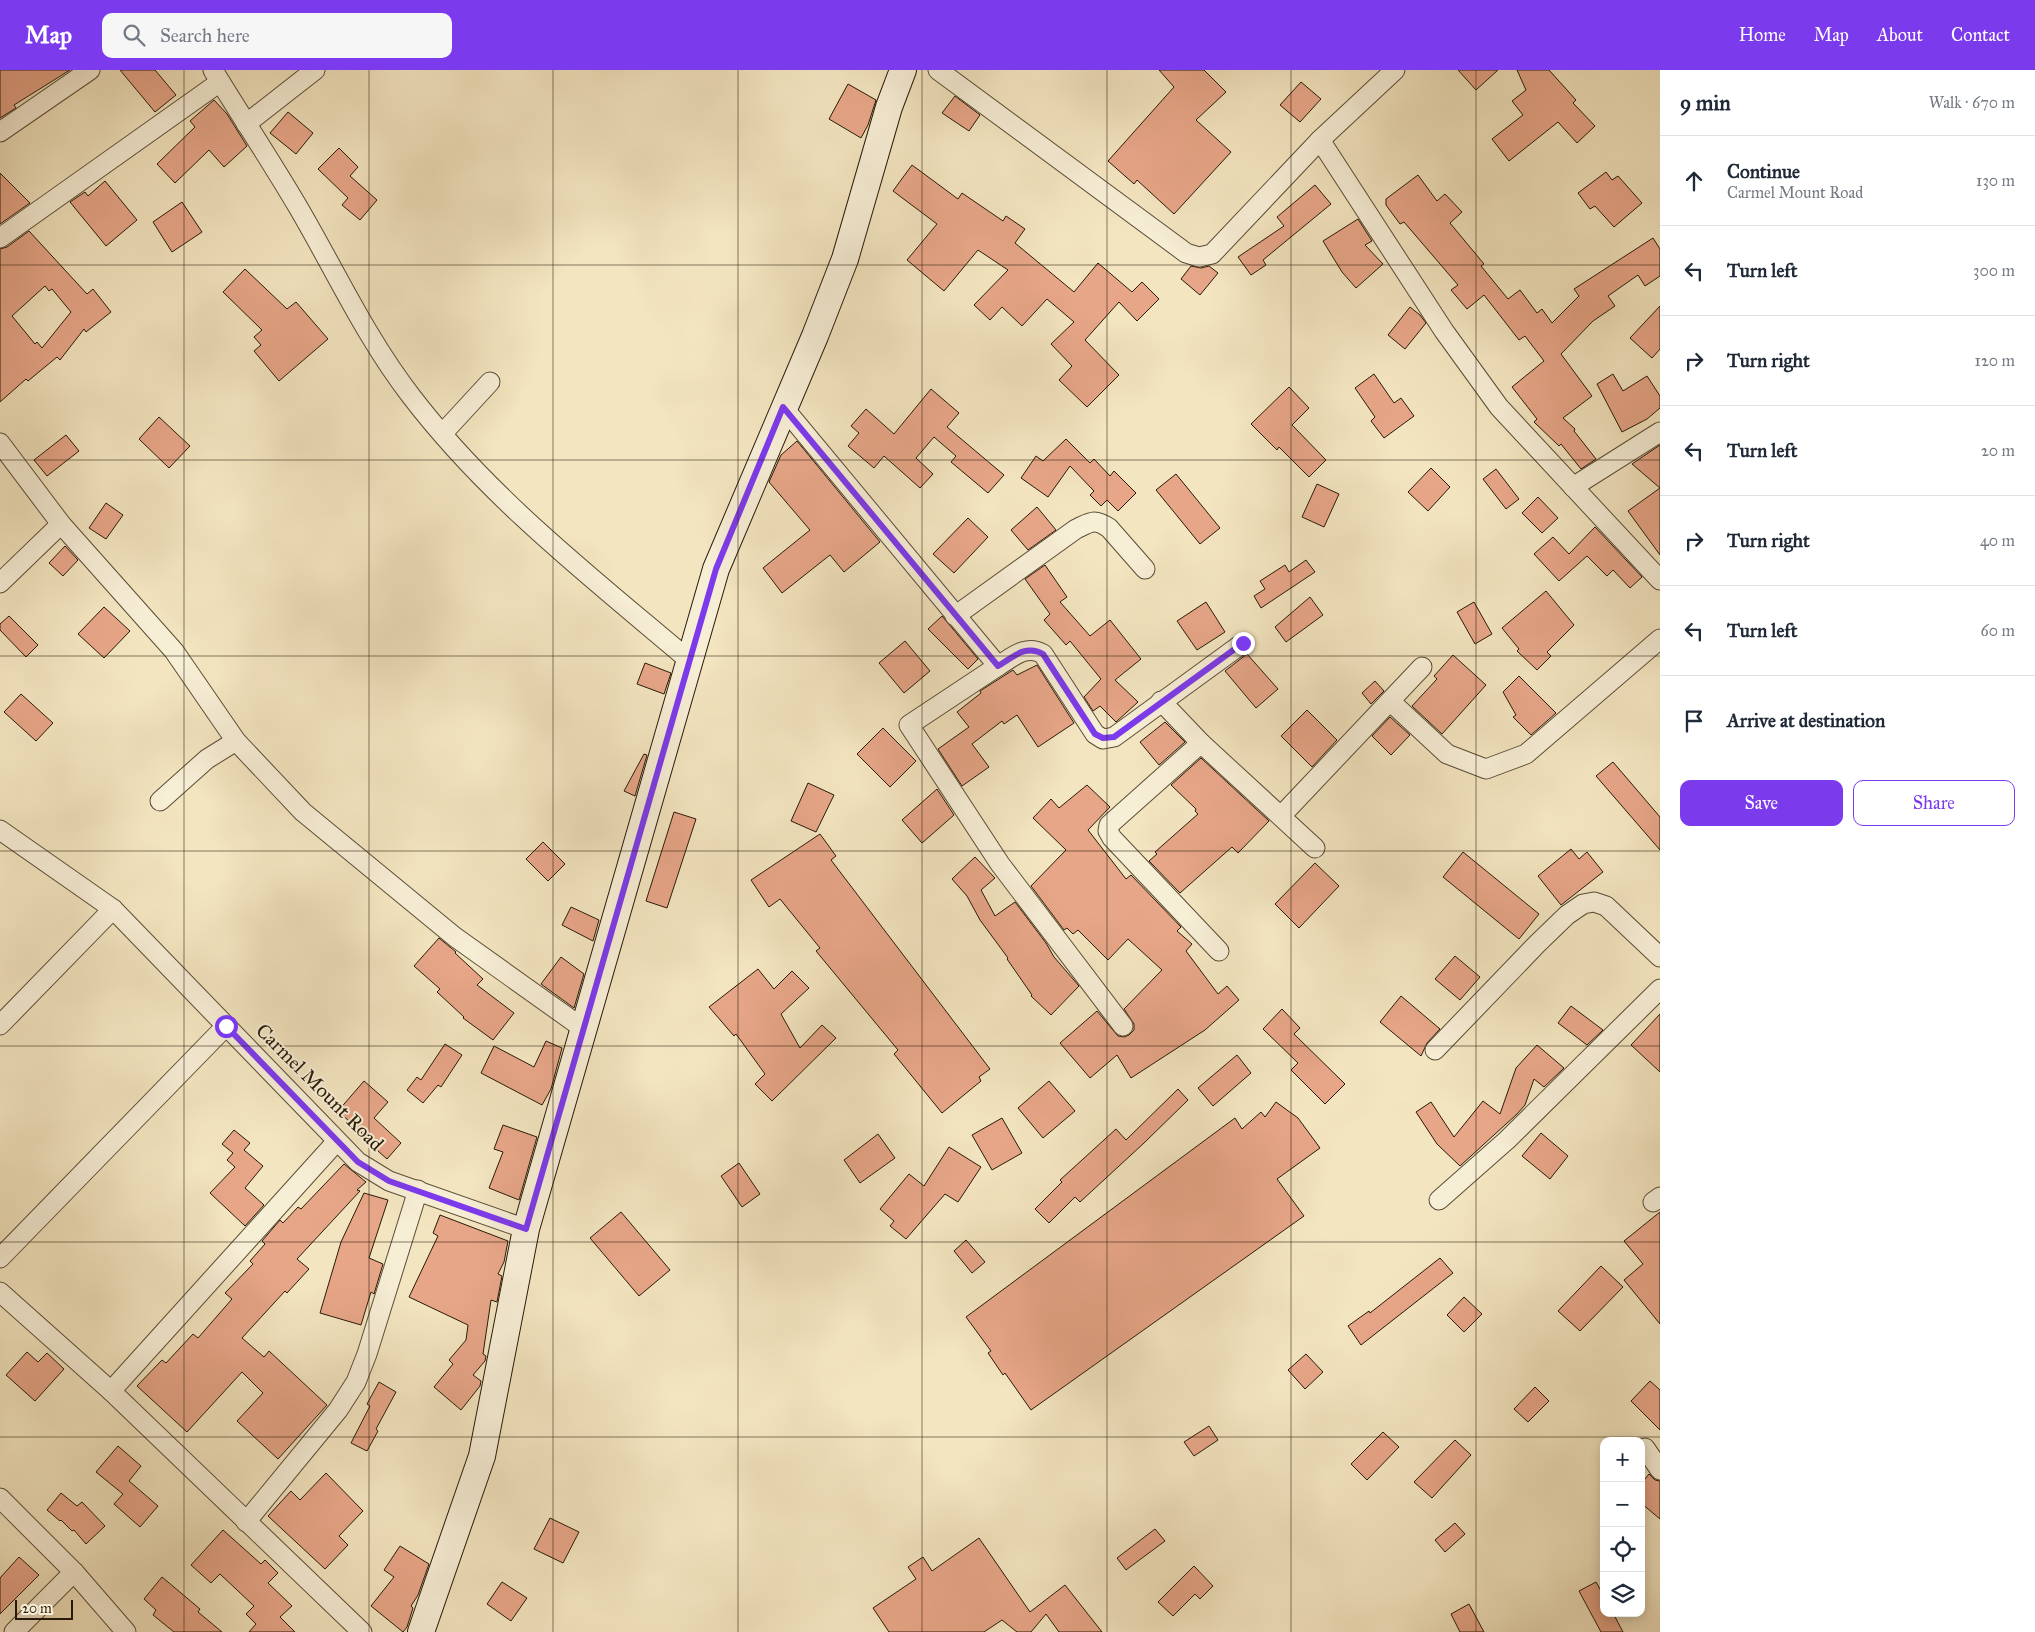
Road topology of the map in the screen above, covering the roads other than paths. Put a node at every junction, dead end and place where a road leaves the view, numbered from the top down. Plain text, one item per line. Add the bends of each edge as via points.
1 (90, 70) edge
2 (315, 70) edge
3 (903, 70) edge
4 (938, 70) edge
5 (1395, 70) edge
6 (216, 76) edge
7 (246, 124) junction
8 (0, 132) edge
9 (1320, 140) junction
10 (0, 238) edge
11 (490, 382) dead end
12 (783, 407) junction
13 (1660, 432) edge
14 (443, 433) junction
15 (0, 443) edge
16 (1573, 486) junction
17 (61, 524) junction
18 (1145, 569) dead end
19 (1660, 580) edge
20 (0, 583) edge
21 (955, 616) junction
22 (1660, 639) edge
23 (1243, 643) dead end
24 (690, 661) junction
25 (998, 666) junction
26 (1422, 667) dead end
27 (1390, 700) junction
28 (1161, 701) junction
29 (236, 741) junction
30 (1201, 742) junction
31 (160, 801) dead end
32 (1280, 816) junction
33 (0, 830) edge
34 (1315, 848) dead end
35 (113, 909) junction
36 (1219, 951) dead end
37 (1660, 957) edge
38 (1660, 989) edge
39 (0, 1025) edge
40 (226, 1026) junction
41 (1124, 1026) dead end
42 (584, 1029) junction
43 (1435, 1050) dead end
44 (337, 1141) junction
45 (418, 1190) junction
46 (1439, 1200) dead end
47 (526, 1229) junction
48 (0, 1258) edge
49 (0, 1292) edge
50 (111, 1392) junction
51 (1645, 1448) dead end
52 (1660, 1470) edge
53 (0, 1498) edge
54 (246, 1522) junction
55 (74, 1572) junction
56 (14, 1632) edge
57 (126, 1632) edge
58 (362, 1632) edge
59 (421, 1632) edge

1 - 8 street
2 - 7 street
3 - 12 street via 889,107 845,259
4 - 9 street via 1186,253 1199,257 1212,254
5 - 9 street
6 - 7 street
6 - 10 street
7 - 14 street via 298,207 361,320 411,395
9 - 16 street via 1444,331 1494,399
11 - 14 street
12 - 21 street
12 - 24 street via 716,569
13 - 16 street
14 - 24 street via 475,470 561,552
15 - 17 street
16 - 19 street
17 - 20 street
17 - 29 street via 174,651
18 - 21 street via 1109,528 1092,521 1076,529
21 - 25 street
22 - 27 street via 1526,754 1486,769 1448,754
23 - 28 street
24 - 42 street
25 - 28 street via 1028,649 1043,654 1095,734 1103,738 1114,737
25 - 41 street via 909,725 1000,864
26 - 27 street
27 - 32 street
28 - 30 street
29 - 31 street via 207,760
29 - 42 street via 302,812 455,937
30 - 32 street
30 - 36 street via 1108,825 1108,830
32 - 34 street
33 - 35 street, Carmel Mount Road
35 - 39 street
35 - 40 street, Carmel Mount Road
37 - 43 street via 1606,906 1594,902 1583,904 1537,944
38 - 46 street via 1507,1140
40 - 44 street, Carmel Mount Road
40 - 48 street
42 - 47 street
44 - 45 street, Carmel Mount Road via 358,1162 389,1181
44 - 50 street
45 - 47 street, Carmel Mount Road
45 - 54 street via 368,1354 356,1382 338,1410
47 - 59 street via 482,1456
49 - 50 street
50 - 54 street
51 - 52 street
53 - 55 street
54 - 58 street
55 - 56 street
55 - 57 street

